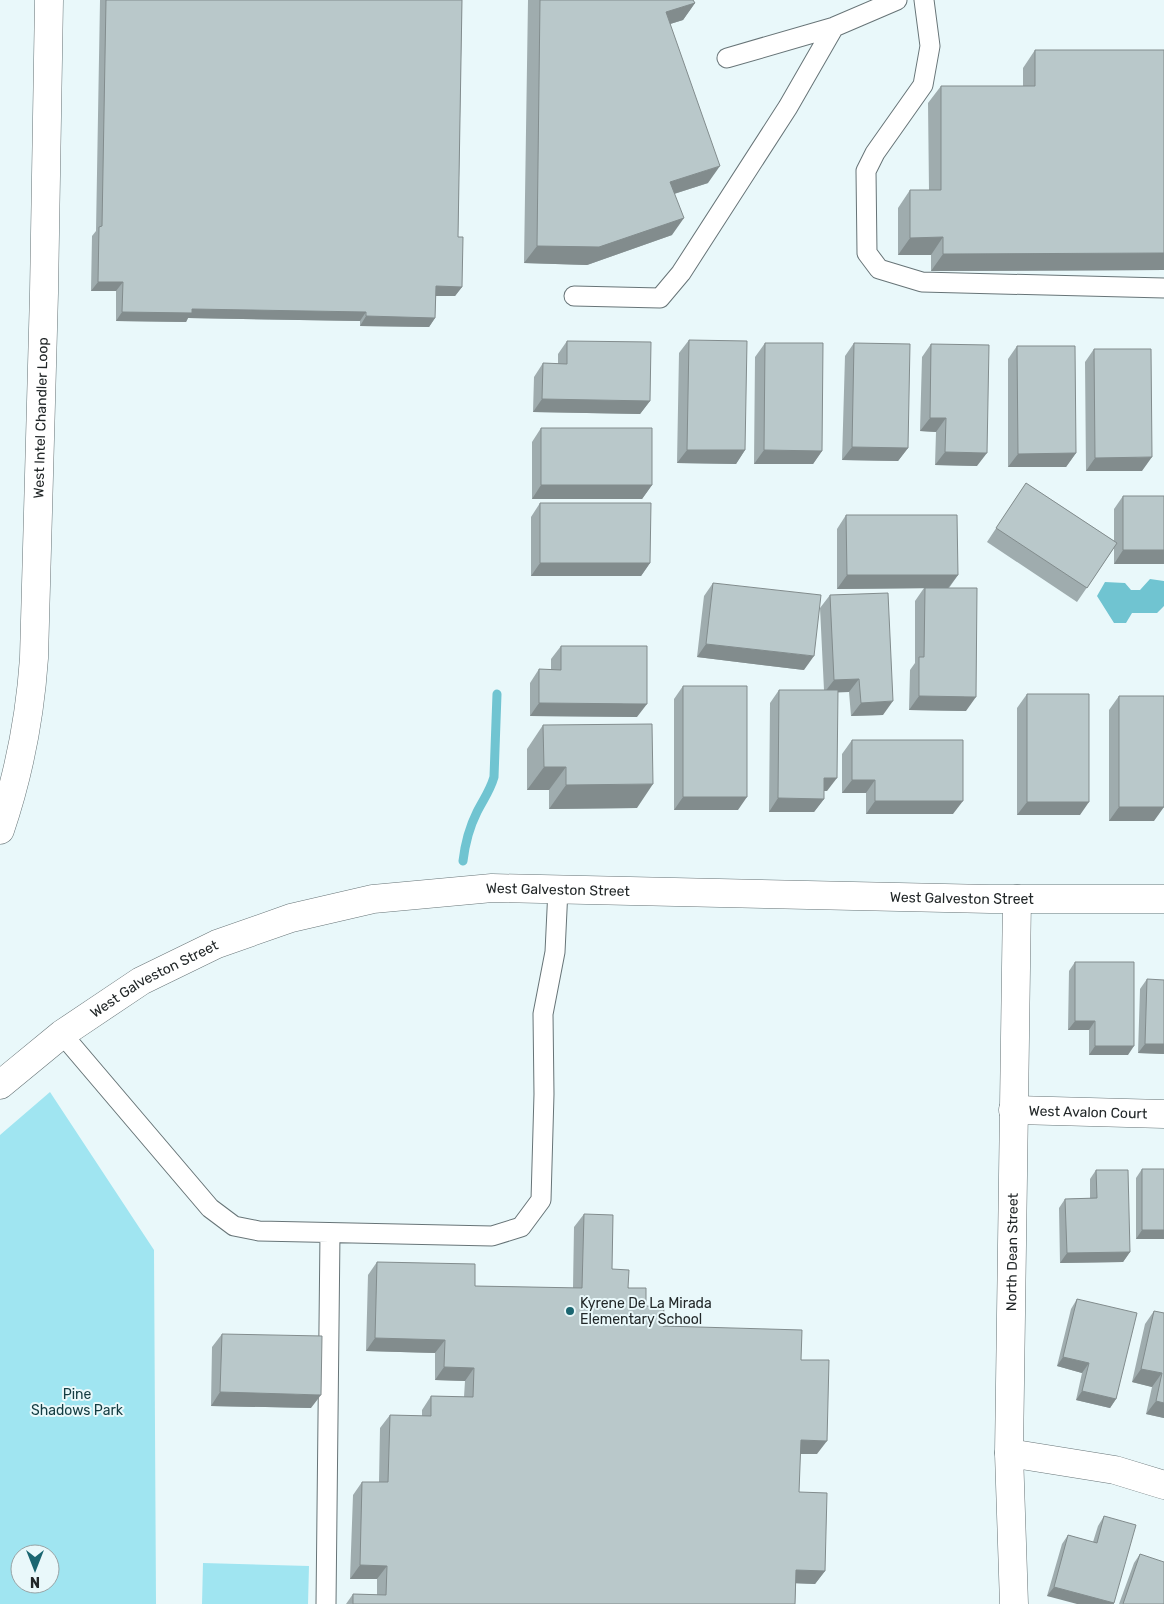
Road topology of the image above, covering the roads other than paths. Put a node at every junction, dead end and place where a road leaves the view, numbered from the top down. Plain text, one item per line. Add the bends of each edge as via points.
1 (49, 0) edge
2 (898, 0) edge
3 (924, 0) edge
4 (834, 27) junction
5 (727, 58) dead end
6 (1164, 288) edge
7 (574, 296) dead end
8 (0, 830) edge
9 (558, 889) junction
10 (1017, 899) junction
11 (1164, 899) edge
12 (62, 1034) junction
13 (0, 1085) edge
14 (1013, 1110) junction
15 (1164, 1114) edge
16 (330, 1233) junction
17 (1009, 1453) junction
18 (1164, 1485) edge
19 (326, 1604) edge
20 (1014, 1604) edge

1 - 8 street, West Intel Chandler Loop via 34,658 31,707 18,769
2 - 4 lane
3 - 6 lane via 930,46 923,85 866,170 867,253 879,269 922,282
4 - 5 lane
4 - 7 lane via 788,107 681,273 660,298
9 - 10 street, West Galveston Street
9 - 12 street, West Galveston Street via 492,888 373,899 291,918 217,944 141,981
9 - 16 lane via 555,952 543,1014 541,1200 521,1227 492,1236
10 - 11 street, West Galveston Street
10 - 14 street, North Dean Street
12 - 13 street, West Galveston Street
12 - 16 lane via 210,1208 234,1226 259,1231
14 - 15 street, West Avalon Court
14 - 17 street, North Dean Street
16 - 19 lane
17 - 18 street via 1115,1470
17 - 20 street, North Dean Street

